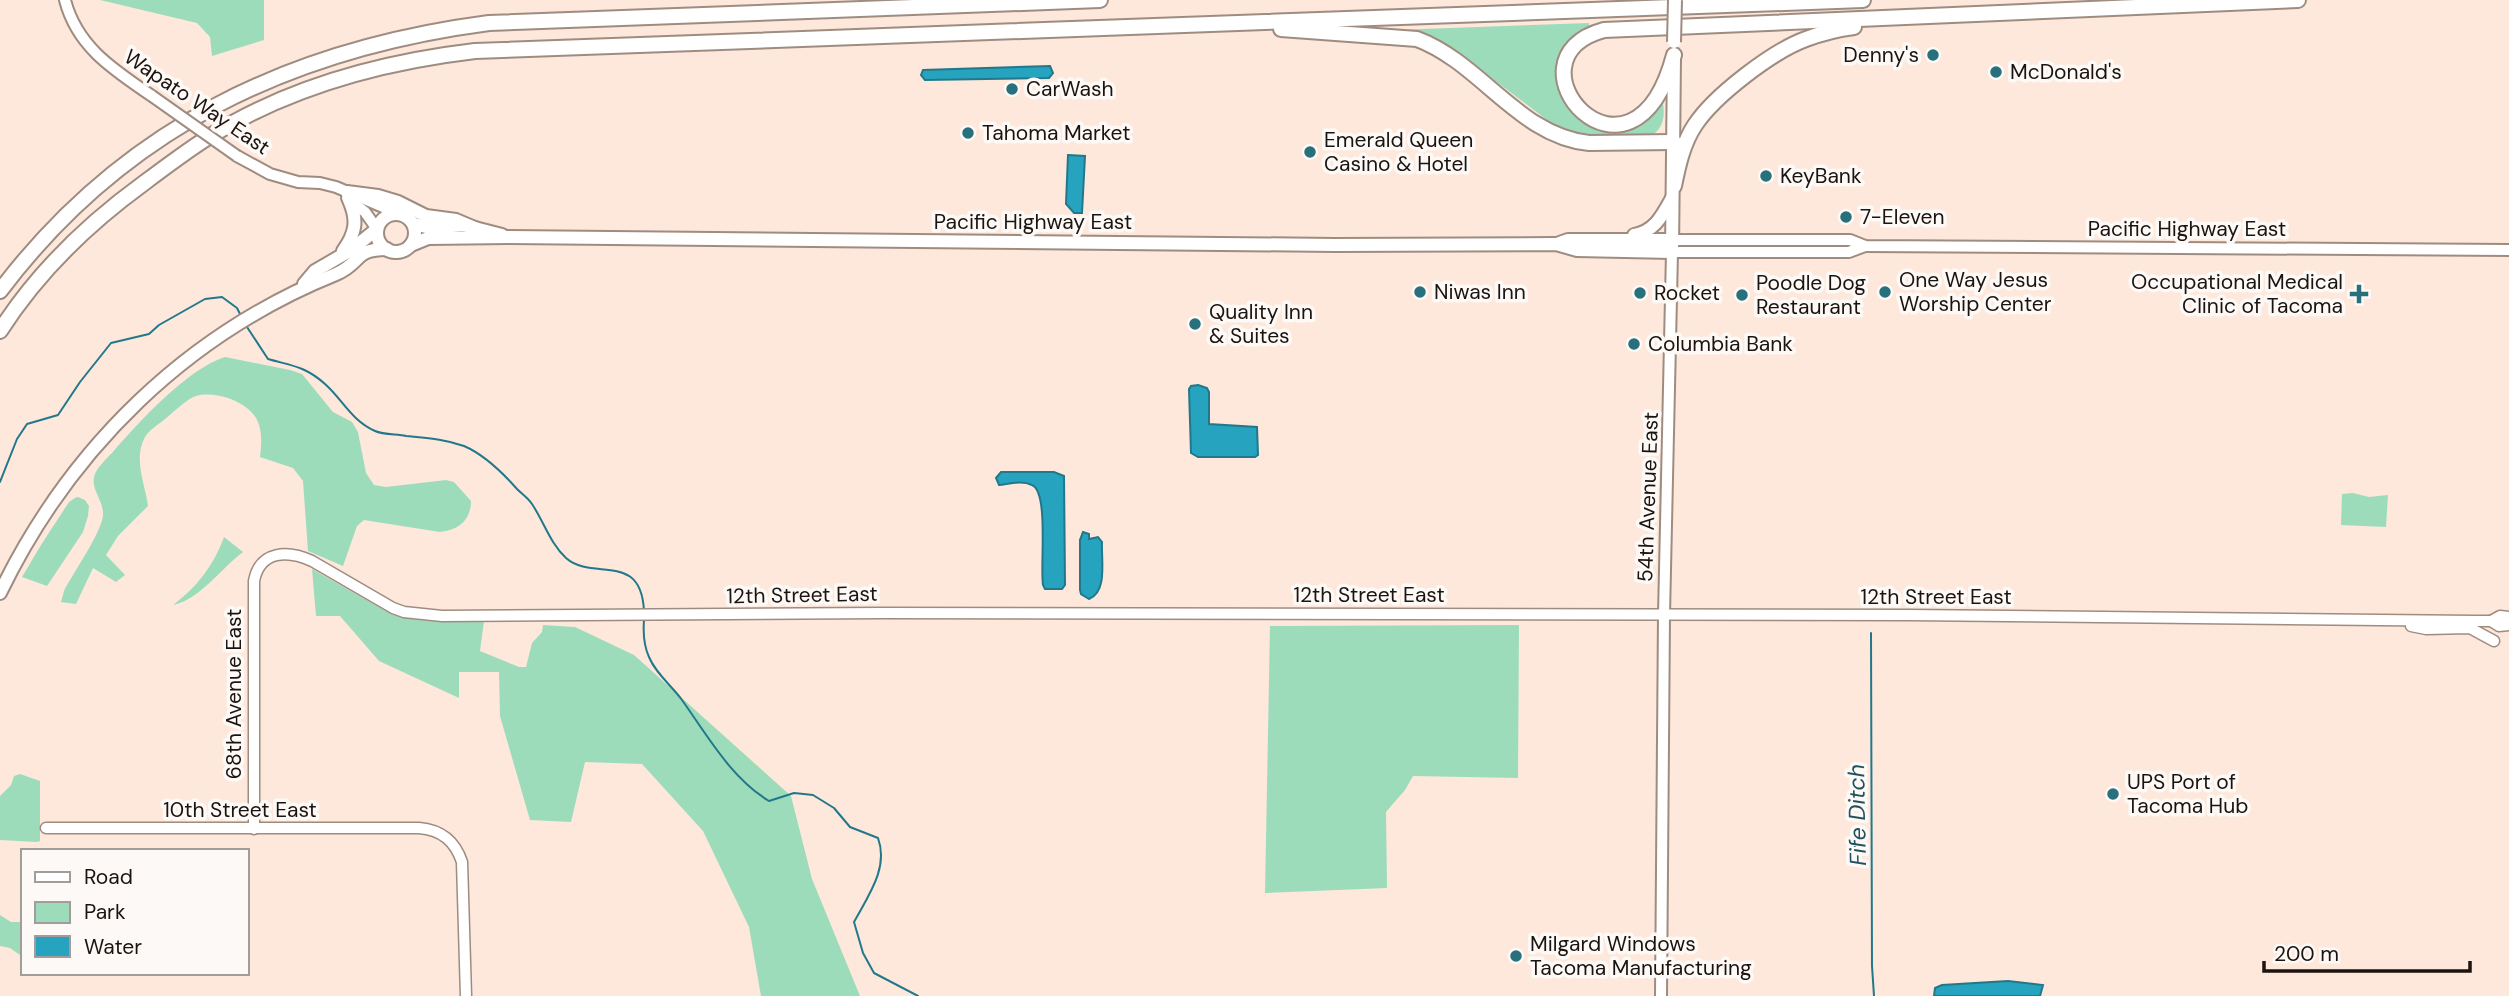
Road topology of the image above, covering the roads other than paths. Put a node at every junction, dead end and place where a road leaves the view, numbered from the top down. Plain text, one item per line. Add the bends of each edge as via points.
1 (65, 0) edge
2 (1100, 0) edge
3 (1675, 0) edge
4 (1863, 0) edge
5 (2298, 0) edge
6 (1061, 1) edge
7 (2215, 4) junction
8 (1140, 25) junction
9 (1674, 48) junction
10 (1674, 142) junction
11 (1674, 191) junction
12 (346, 194) junction
13 (397, 213) junction
14 (414, 224) junction
15 (475, 228) junction
16 (377, 229) junction
17 (509, 237) junction
18 (1613, 239) junction
19 (1556, 244) junction
20 (411, 245) junction
21 (1673, 246) junction
22 (387, 250) junction
23 (2509, 250) edge
24 (333, 260) junction
25 (302, 288) junction
26 (0, 291) edge
27 (0, 331) edge
28 (263, 561) joint
29 (0, 593) edge
30 (1664, 615) junction
31 (2509, 617) edge
32 (2390, 621) junction
33 (2491, 621) junction
34 (2509, 625) edge
35 (2494, 640) dead end
36 (46, 828) dead end
37 (254, 829) junction
38 (466, 996) edge
39 (1661, 996) edge

1 - 12 main road, Wapato Way East, bridge via 75,27 96,55 237,156 278,176 320,183
2 - 6 highway
3 - 9 main road, 54th Avenue East, bridge
4 - 8 highway
5 - 7 highway
6 - 26 highway via 489,23 374,44 331,56 228,98 145,148 58,222
7 - 9 highway via 1604,30 1584,37 1570,54 1564,73 1566,88 1573,103 1590,118 1608,124 1630,121 1646,111 1658,95
7 - 11 highway via 2075,17 1858,26 1807,38 1778,53 1708,108 1685,144
8 - 10 highway via 1291,29 1417,39 1463,66 1553,134 1589,143
8 - 27 highway via 475,51 365,71 267,107 167,165 87,229
9 - 10 main road, 54th Avenue East
10 - 11 main road, 54th Avenue East
11 - 18 main road via 1655,226
11 - 21 main road, 54th Avenue East
12 - 13 main road, Wapato Way East
12 - 15 main road via 378,196 426,216 456,219
12 - 16 main road
12 - 24 main road via 355,229
13 - 14 main road
13 - 16 main road via 386,216
14 - 15 main road, Pacific Highway East
14 - 20 main road
15 - 17 main road, Pacific Highway East
16 - 22 main road via 378,240
16 - 24 main road
17 - 19 main road, Pacific Highway East
17 - 20 main road, Pacific Highway East via 428,238
18 - 19 main road, Pacific Highway East
18 - 21 main road, Pacific Highway East
19 - 21 main road, Pacific Highway East via 1577,250
20 - 22 main road via 400,251
21 - 23 main road, Pacific Highway East via 1850,240 1865,246
21 - 30 main road, 54th Avenue East
22 - 25 main road via 367,251 342,271
24 - 25 main road via 315,271
25 - 29 main road via 183,363 95,445 49,505
28 - 30 street, 12th Street East via 282,554 299,556 393,608 424,615
28 - 37 street, 68th Avenue East via 255,573 253,592
30 - 32 street, 12th Street East
30 - 39 main road, 54th Avenue East
31 - 33 street, 12th Street East
32 - 33 street, 12th Street East
32 - 35 street via 2426,629 2470,628
33 - 34 street, 12th Street East
36 - 37 street, 10th Street East
37 - 38 street, 10th Street East via 433,830 451,841 462,862

